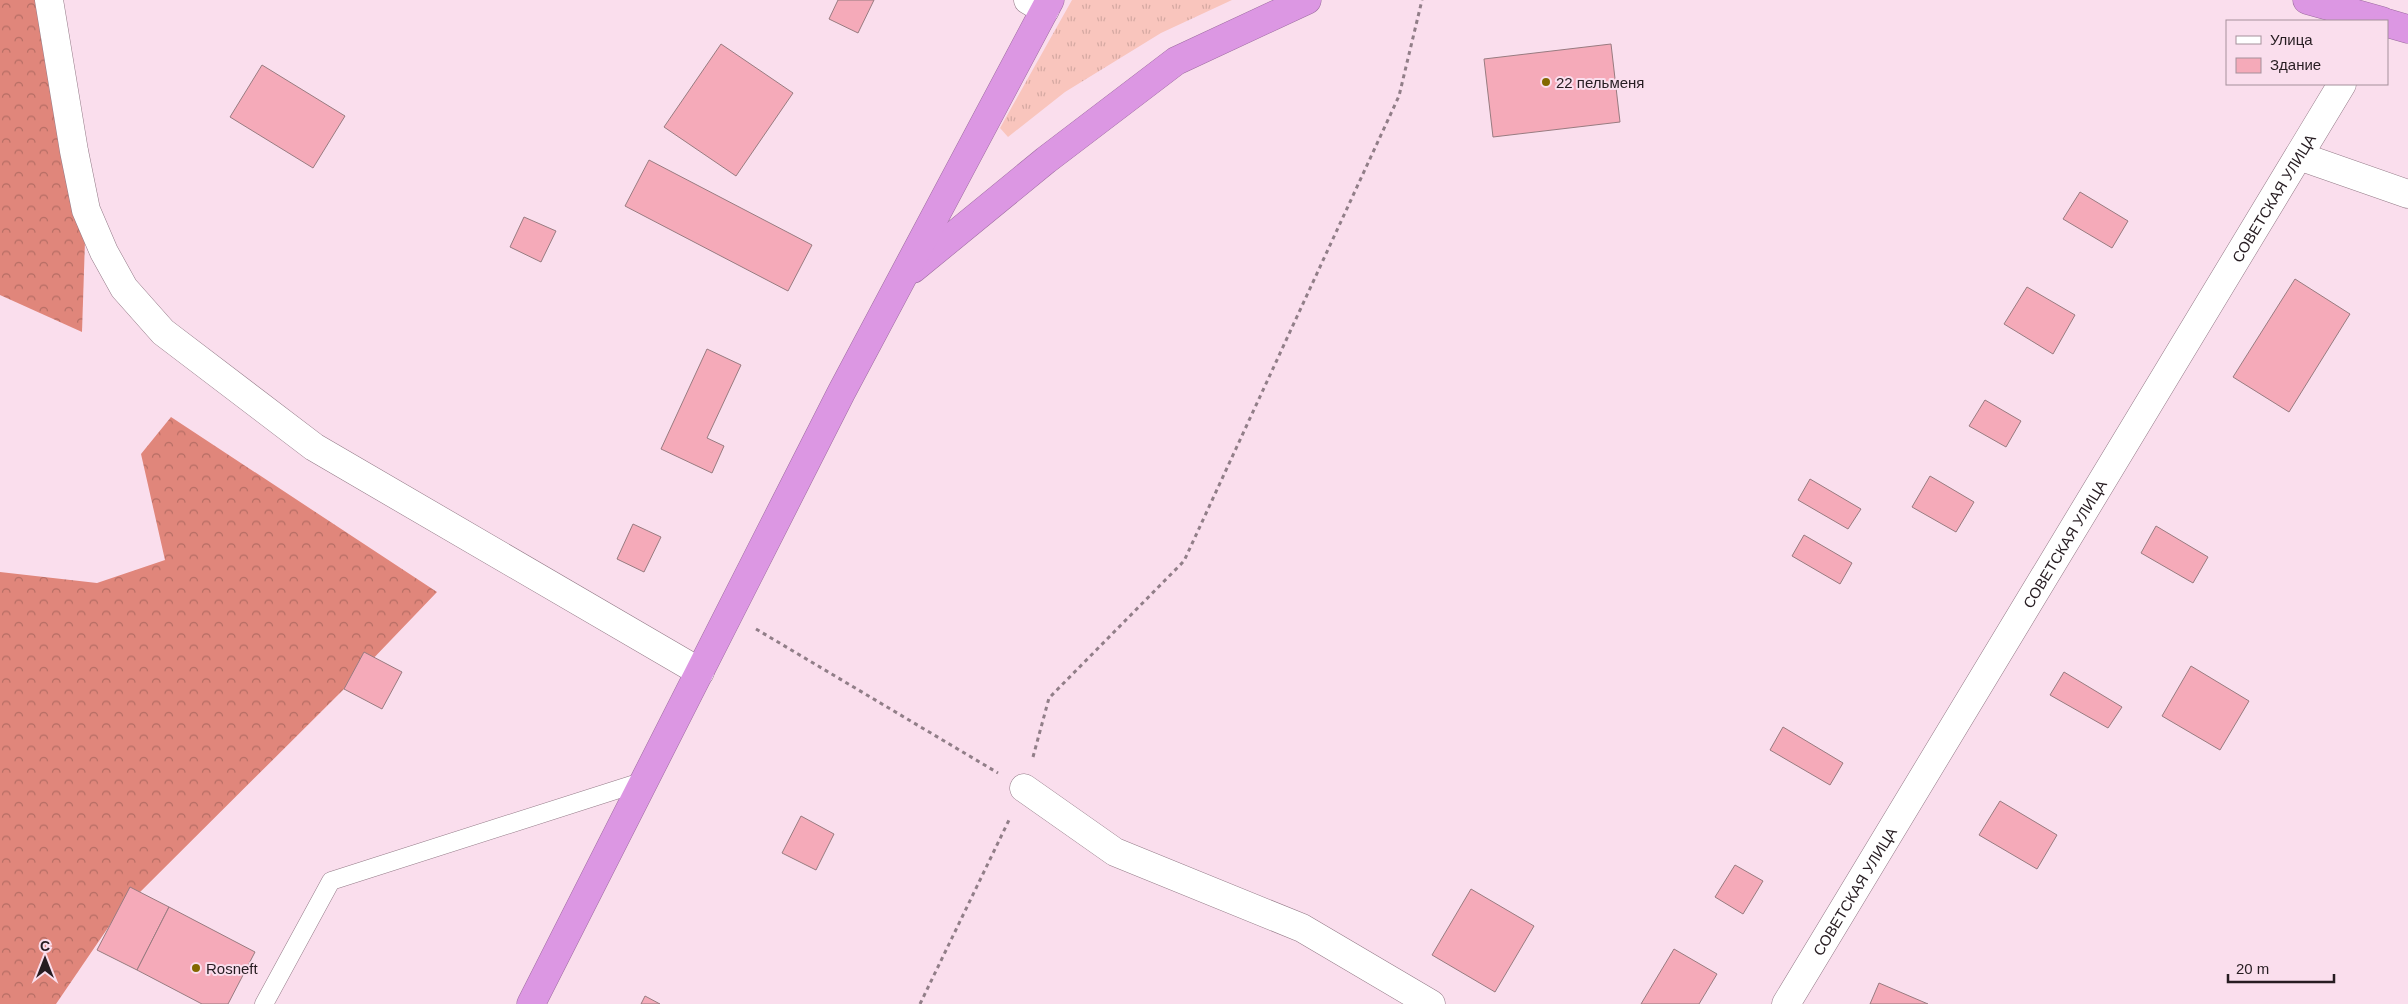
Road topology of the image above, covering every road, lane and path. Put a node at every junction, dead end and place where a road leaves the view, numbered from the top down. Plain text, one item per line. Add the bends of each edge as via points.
1 (49, 0) edge
2 (1307, 0) edge
3 (1422, 0) edge
4 (2307, 0) edge
5 (1041, 3) edge
6 (2335, 4) edge
7 (2378, 20) edge
8 (2388, 22) edge
9 (2408, 29) edge
10 (2341, 85) edge
11 (2299, 156) junction
12 (2408, 194) edge
13 (902, 278) junction
14 (729, 614) junction
15 (700, 672) junction
16 (644, 781) junction
17 (1024, 788) junction
18 (264, 1004) edge
19 (531, 1004) edge
20 (920, 1004) edge
21 (1431, 1004) edge
22 (1786, 1004) edge

1 - 15 street via 86,210 124,288 163,332 314,446
2 - 13 highway via 1176,61 1046,160
3 - 17 path via 1399,96 1184,561 1049,698
4 - 6 highway
5 - 13 highway
6 - 7 highway
8 - 9 highway
10 - 11 street, СОВЕТСКАЯ УЛИЦА
11 - 12 street
11 - 22 street, СОВЕТСКАЯ УЛИЦА
13 - 14 highway
14 - 15 highway
14 - 17 path
15 - 16 highway
16 - 18 lane via 331,881
16 - 19 highway
17 - 20 path
17 - 21 street via 1115,852 1302,928

